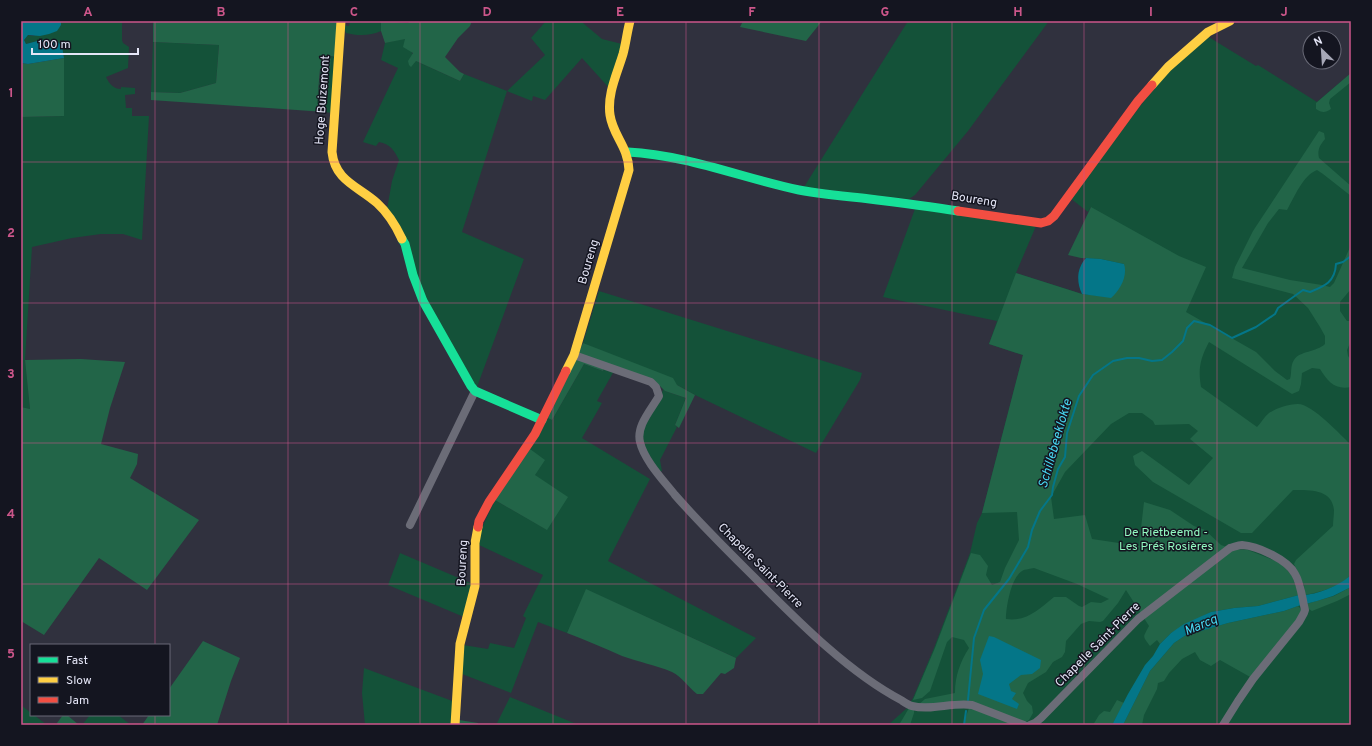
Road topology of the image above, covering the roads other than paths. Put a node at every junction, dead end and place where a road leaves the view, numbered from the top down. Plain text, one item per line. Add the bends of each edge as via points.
1 (341, 21) edge
2 (630, 21) edge
3 (1230, 21) edge
4 (628, 152) junction
5 (574, 355) junction
6 (475, 391) junction
7 (542, 420) junction
8 (410, 525) dead end
9 (455, 725) edge
10 (1024, 725) edge
11 (1030, 725) edge
12 (1224, 725) edge

1 - 6 street, Hoge Buizemont via 332,152 335,167 343,178 378,204 396,226 405,244 423,301
2 - 4 street via 610,104 612,124
3 - 4 street, Boureng via 1208,32 1168,67 1138,101 1054,216 1044,223 969,211 809,192 705,165 649,153
4 - 5 street, Boureng via 629,170
5 - 7 street, Boureng
5 - 10 street, Chapelle Saint-Pierre via 651,382 656,387 659,396 639,432 641,447 652,466 712,535 812,633 878,686 912,706 972,705
6 - 7 street
6 - 8 street
7 - 9 street, Boureng via 479,521 475,543 475,586 460,644
11 - 12 street, Chapelle Saint-Pierre via 1041,718 1138,619 1230,548 1242,545 1287,563 1295,574 1305,610 1295,629 1254,679

